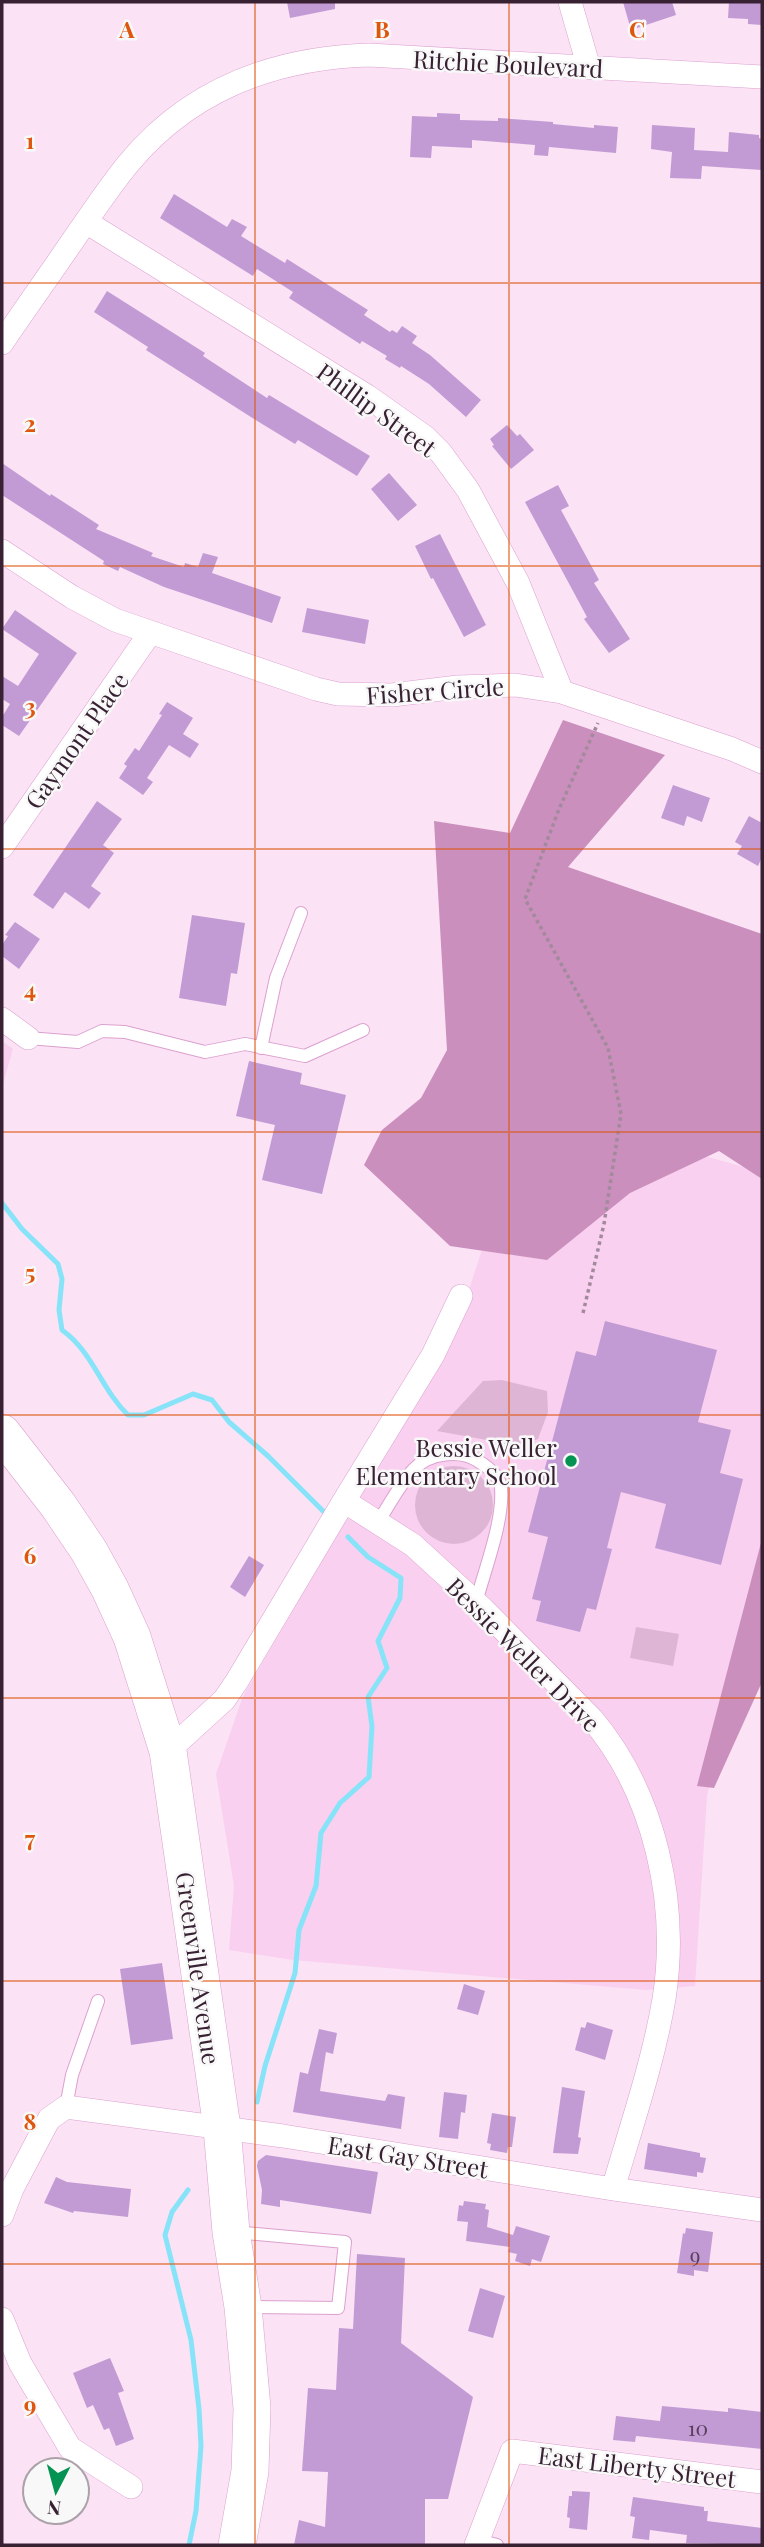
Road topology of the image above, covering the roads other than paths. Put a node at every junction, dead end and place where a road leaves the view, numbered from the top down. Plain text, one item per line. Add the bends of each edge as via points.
1 (570, 2) edge
2 (589, 68) junction
3 (762, 77) edge
4 (86, 222) junction
5 (2, 343) edge
6 (2, 551) edge
7 (150, 633) junction
8 (562, 692) junction
9 (762, 762) edge
10 (2, 847) edge
11 (301, 913) dead end
12 (3, 1023) edge
13 (363, 1030) dead end
14 (28, 1038) joint
15 (261, 1048) junction
16 (461, 1296) dead end
17 (2, 1433) edge
18 (344, 1500) junction
19 (378, 1522) junction
20 (476, 1603) junction
21 (168, 1751) junction
22 (99, 2001) dead end
23 (60, 2111) junction
24 (222, 2128) junction
25 (613, 2189) junction
26 (762, 2210) edge
27 (2, 2215) edge
28 (231, 2232) junction
29 (243, 2307) junction
30 (2, 2319) edge
31 (762, 2482) edge
32 (131, 2487) dead end
33 (484, 2544) edge
34 (237, 2545) edge

1 - 2 street
2 - 3 street, Ritchie Boulevard
2 - 4 street, Ritchie Boulevard via 369,55 335,56 273,68 215,92 166,126 130,162
4 - 5 street, Ritchie Boulevard
4 - 8 street, Phillip Street via 367,396 425,437 468,490 518,583
6 - 7 street, Fisher Circle via 72,597
7 - 8 street, Fisher Circle via 338,694 392,695 492,685
7 - 10 street, Gaymont Place
8 - 9 street, Fisher Circle
11 - 15 lane via 276,978
12 - 14 street
13 - 15 lane via 305,1056
14 - 15 lane via 78,1042 102,1031 125,1032 205,1052 245,1044
16 - 18 street via 433,1354
17 - 21 main road, Greenville Avenue via 64,1514 110,1589 132,1637
18 - 19 street, Bessie Weller Drive
18 - 21 street via 224,1700
19 - 20 street, Bessie Weller Drive via 414,1545
19 - 20 lane via 414,1469 431,1458 453,1454 472,1457 489,1467 501,1485 501,1507
20 - 25 street, Bessie Weller Drive via 597,1724 636,1788 655,1845 668,1922 665,1988
21 - 24 main road, Greenville Avenue
22 - 23 lane
23 - 24 street, East Gay Street
23 - 27 street via 49,2119 32,2149
24 - 25 street, East Gay Street
24 - 28 main road, Greenville Avenue
25 - 26 street, East Gay Street
28 - 29 main road, Greenville Avenue
28 - 29 lane via 345,2242 338,2308
29 - 34 main road, Greenville Avenue via 252,2409 250,2471
30 - 32 street via 36,2394 71,2448
31 - 33 street, East Liberty Street via 512,2451

